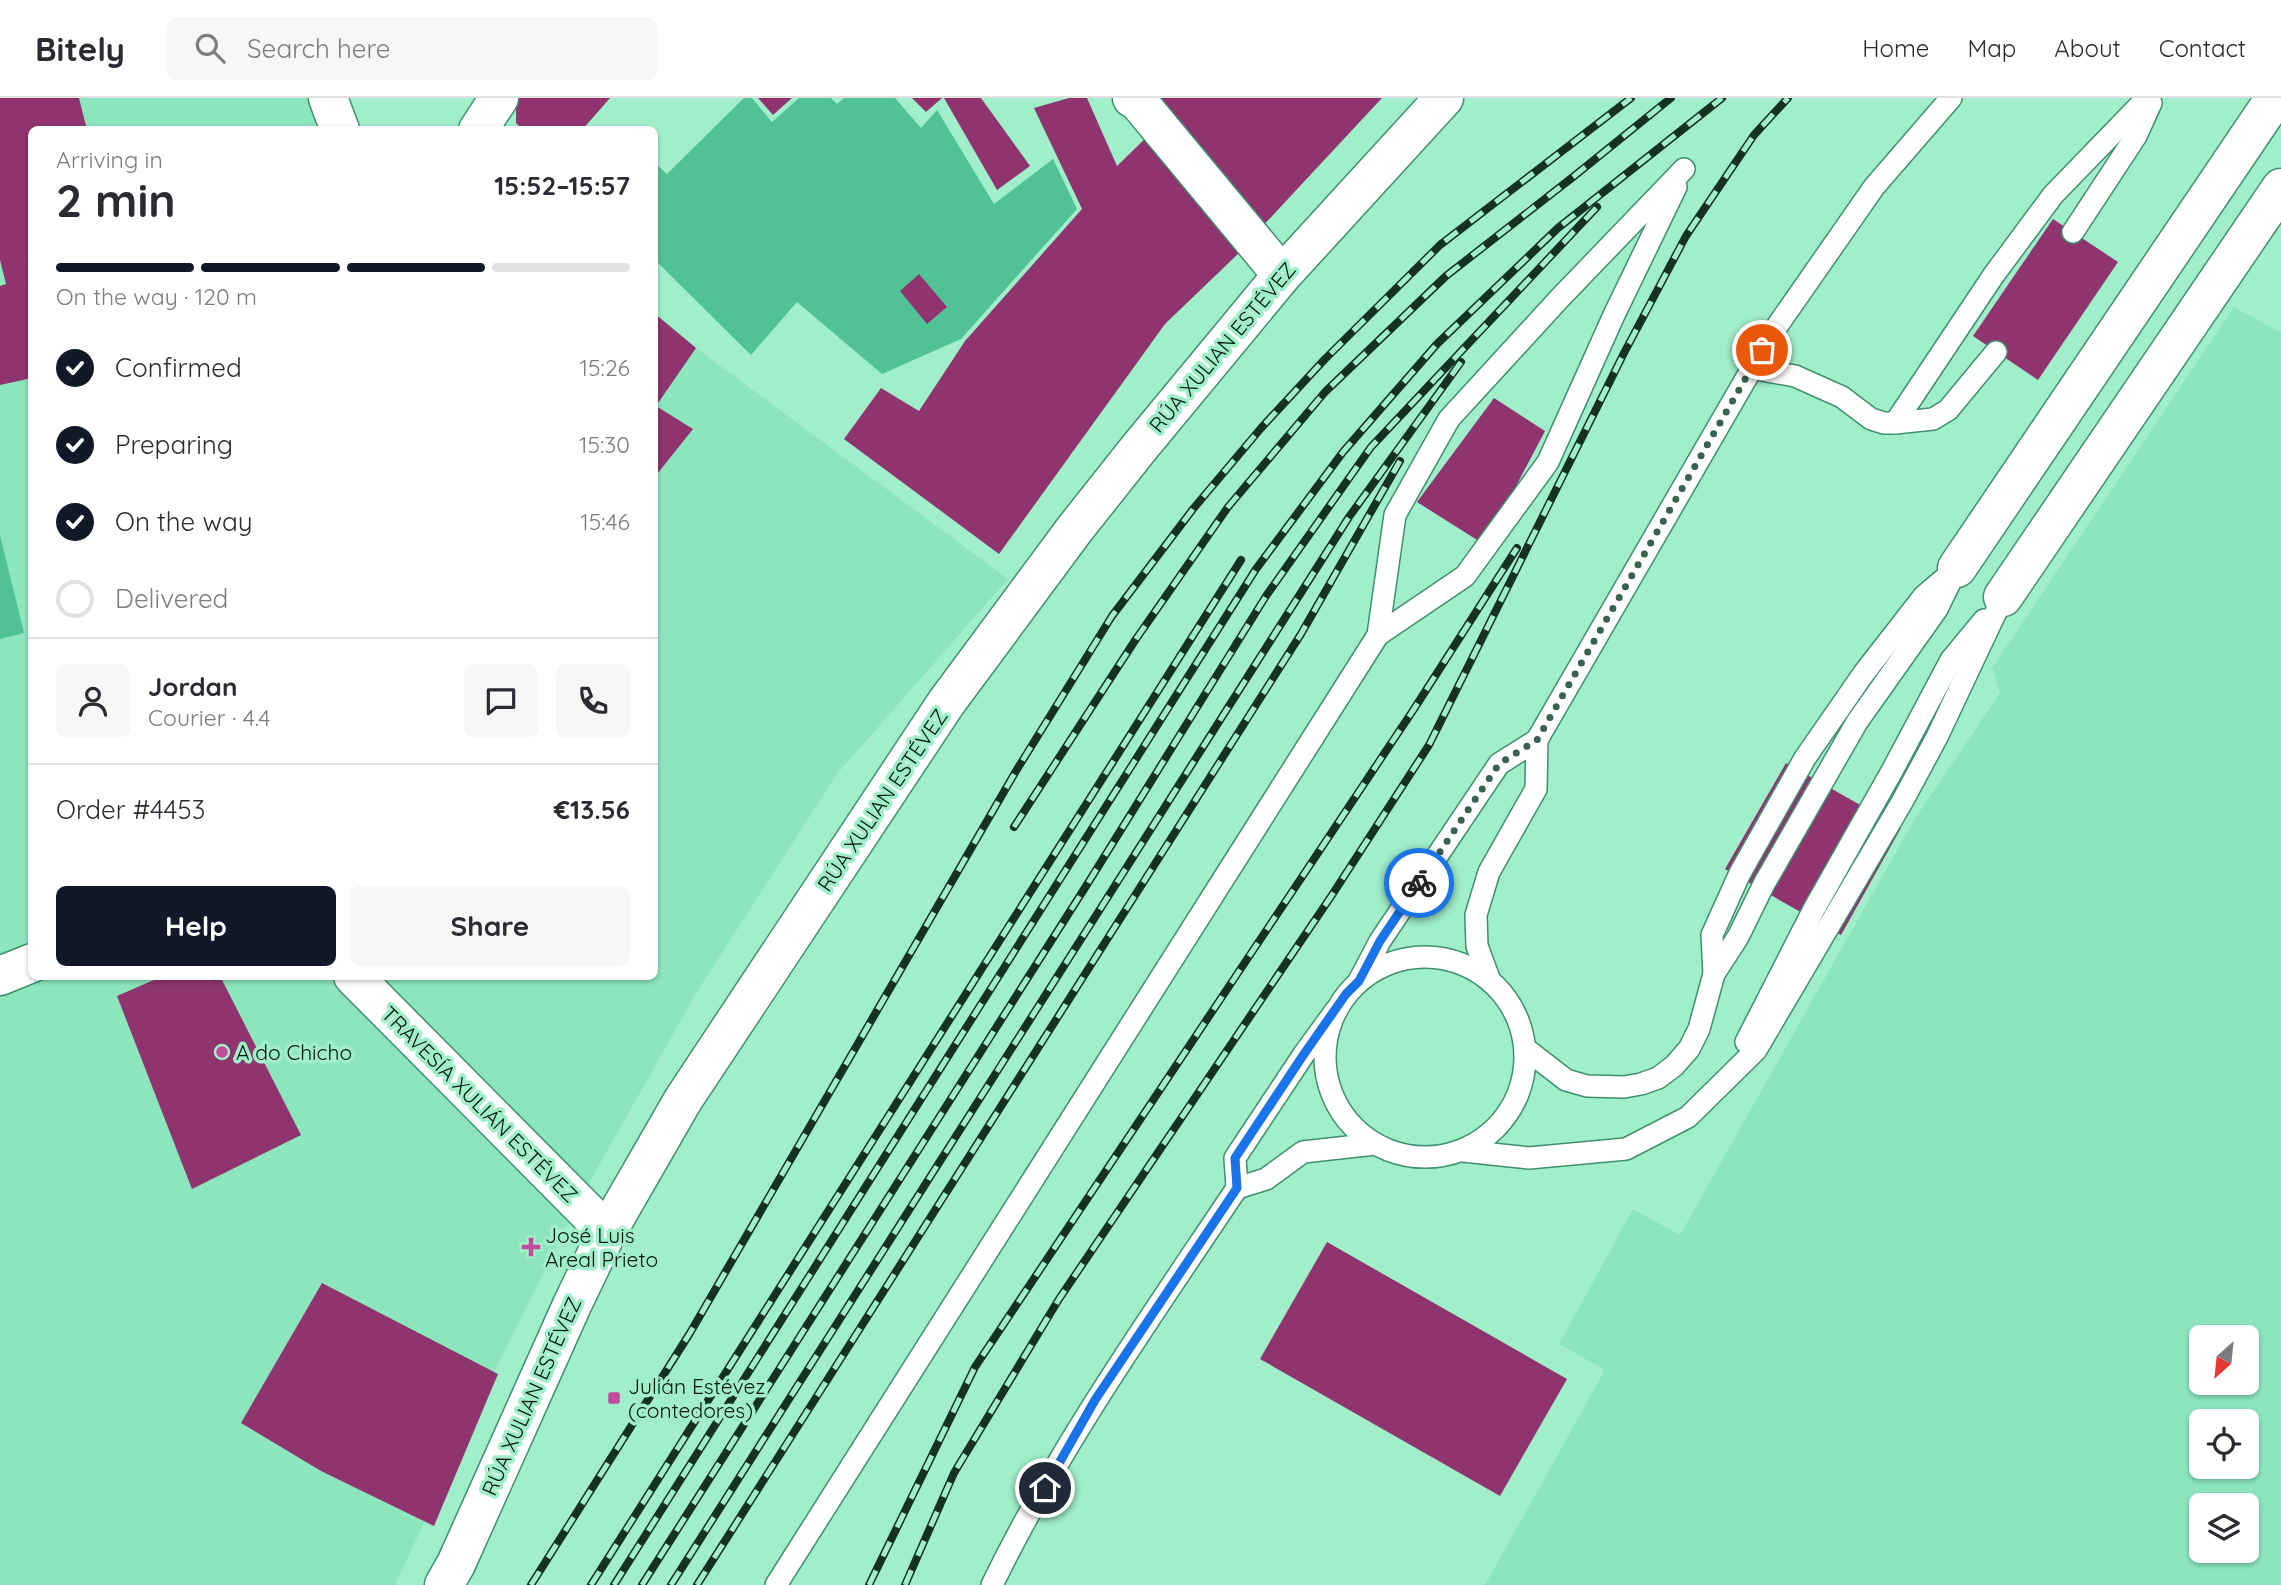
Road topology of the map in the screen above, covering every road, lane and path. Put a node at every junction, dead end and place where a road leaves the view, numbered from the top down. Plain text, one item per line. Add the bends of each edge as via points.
1 (328, 98) edge
2 (499, 98) edge
3 (1132, 98) edge
4 (1444, 98) edge
5 (1951, 98) edge
6 (2147, 98) edge
7 (2153, 98) edge
8 (2275, 98) edge
9 (338, 126) edge
10 (481, 126) edge
11 (2281, 188) edge
12 (2073, 232) dead end
13 (1282, 275) junction
14 (1996, 352) dead end
15 (1751, 368) junction
16 (1895, 423) junction
17 (1957, 568) joint
18 (2003, 597) joint
19 (1378, 635) junction
20 (1537, 740) junction
21 (28, 965) edge
22 (0, 976) edge
23 (357, 980) edge
24 (1359, 981) junction
25 (1490, 981) junction
26 (1336, 1010) junction
27 (1525, 1049) junction
28 (1374, 1144) junction
29 (1463, 1151) junction
30 (1237, 1188) junction
31 (607, 1232) junction
32 (444, 1585) edge
33 (776, 1585) edge
34 (992, 1585) edge

1 - 9 street
2 - 10 street
3 - 13 street
4 - 13 street, RÚA XULIAN ESTÉVEZ
5 - 15 lane via 1874,187
6 - 16 lane via 2053,195
7 - 12 lane via 2136,136
8 - 17 street
11 - 18 street
13 - 31 street, RÚA XULIAN ESTÉVEZ via 1074,530 946,703 683,1100
14 - 16 lane via 1948,410 1933,419
15 - 16 lane via 1795,376 1842,397 1871,419
15 - 20 lane
17 - 27 lane via 1924,596 1805,758 1740,873 1712,935 1714,974 1699,1029 1674,1066 1658,1078 1624,1087 1587,1086 1566,1080
18 - 29 lane via 1902,802 1756,1050 1688,1117 1626,1149 1530,1158
19 - 19 lane via 1395,515 1450,419 1684,169 1548,462 1465,576
19 - 33 lane
20 - 24 lane via 1499,764 1380,941
20 - 25 lane via 1535,789 1489,872 1476,915 1478,946
21 - 22 street
23 - 31 street, TRAVESÍA XULIÁN ESTÉVEZ
24 - 25 lane via 1378,968 1424,957 1470,967
24 - 26 lane
25 - 27 lane via 1520,1023
26 - 28 lane via 1324,1059 1328,1085 1338,1108
26 - 30 lane via 1235,1158
27 - 29 lane via 1525,1074 1517,1099 1504,1120
28 - 29 lane via 1403,1155 1433,1157
28 - 30 lane via 1303,1152 1266,1179
30 - 34 lane via 1095,1400
31 - 32 street, RÚA XULIAN ESTÉVEZ

